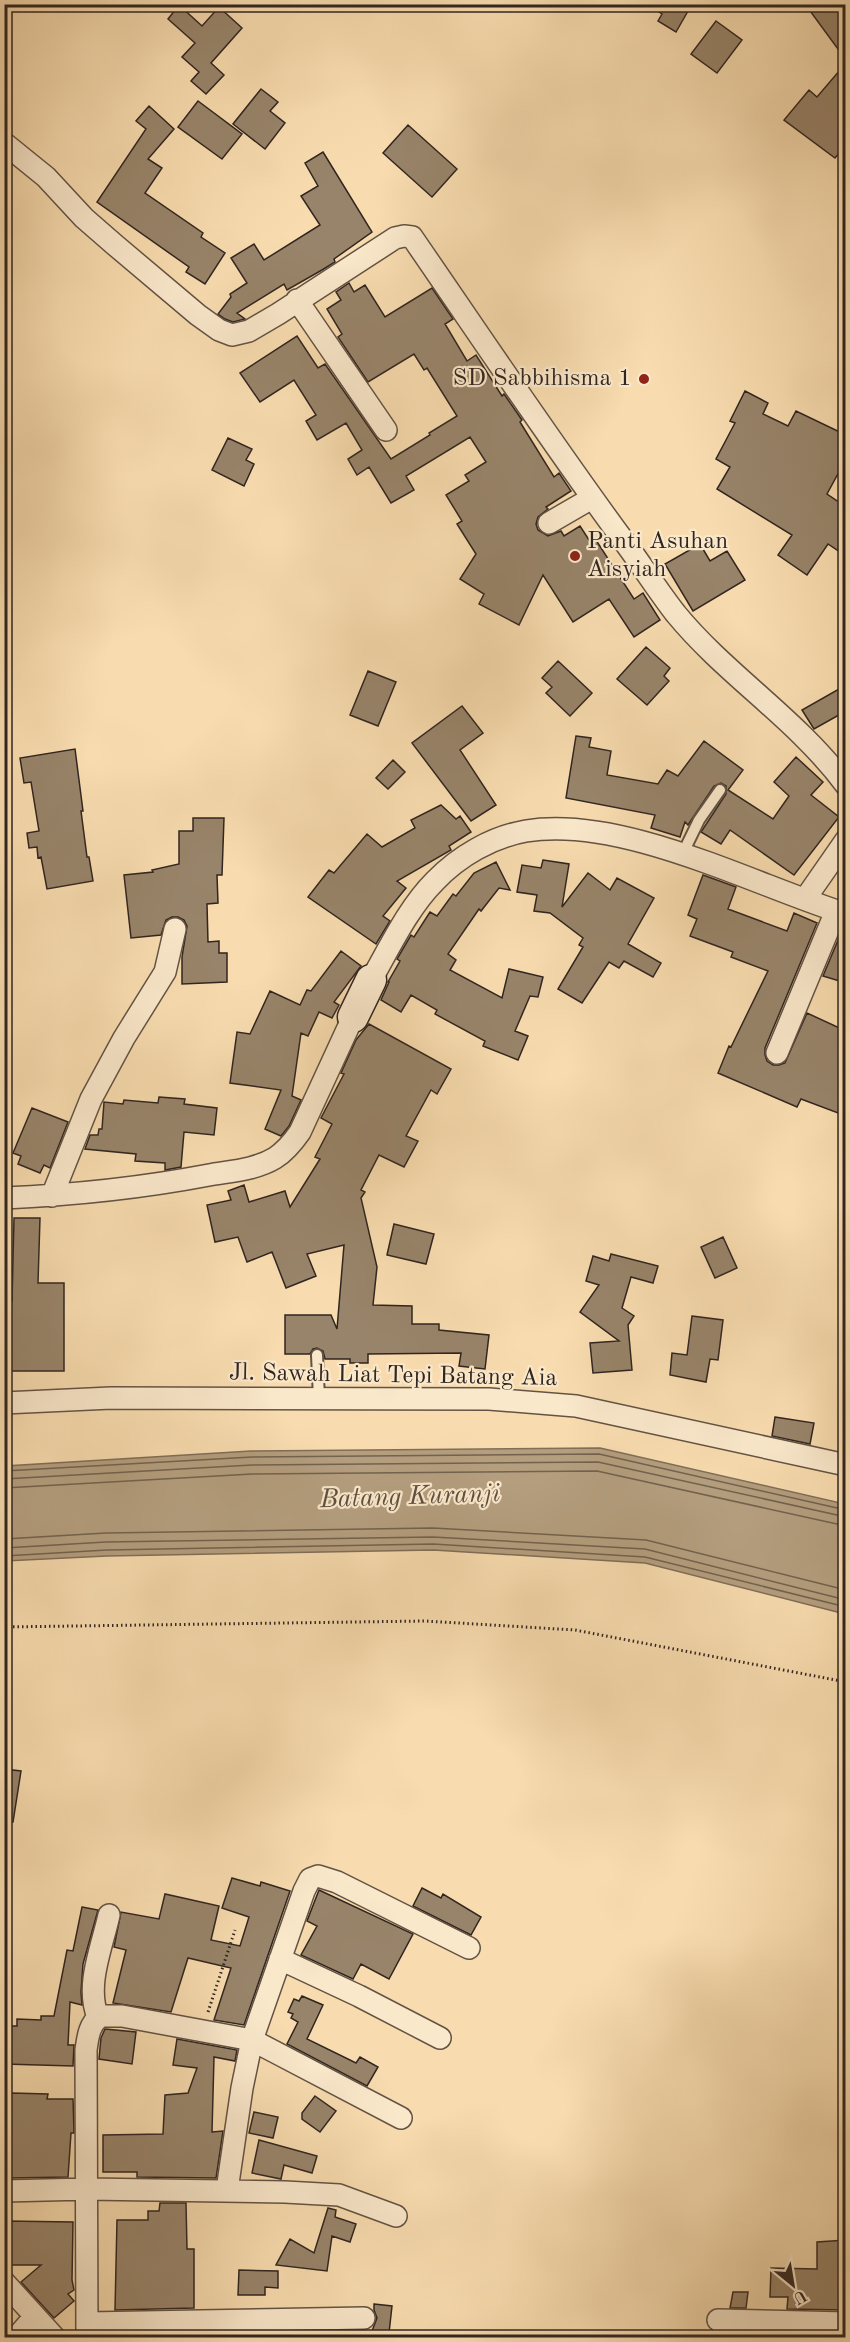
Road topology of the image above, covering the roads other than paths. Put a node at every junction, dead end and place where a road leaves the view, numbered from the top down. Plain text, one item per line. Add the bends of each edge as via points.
1 (4, 143) edge
2 (297, 300) junction
3 (386, 430) dead end
4 (592, 498) junction
5 (549, 523) dead end
6 (846, 785) edge
7 (720, 790) dead end
8 (846, 840) edge
9 (682, 855) junction
10 (805, 898) junction
11 (841, 912) edge
12 (175, 929) dead end
13 (371, 980) joint
14 (353, 1017) joint
15 (777, 1053) dead end
16 (52, 1196) junction
17 (4, 1198) edge
18 (317, 1355) dead end
19 (319, 1398) junction
20 (4, 1402) edge
21 (846, 1465) edge
22 (109, 1915) dead end
23 (469, 1948) dead end
24 (280, 1959) junction
25 (98, 2017) junction
26 (440, 2038) dead end
27 (252, 2040) junction
28 (401, 2118) dead end
29 (87, 2189) junction
30 (227, 2190) junction
31 (4, 2191) edge
32 (396, 2216) dead end
33 (4, 2282) edge
34 (35, 2316) junction
35 (364, 2318) dead end
36 (718, 2320) dead end
37 (846, 2323) edge
38 (87, 2330) edge
39 (16, 2337) edge
40 (55, 2337) edge

1 - 2 street via 46,177 115,245 219,330 232,335 249,331
2 - 3 street
2 - 4 street via 395,238 412,237
4 - 5 street
4 - 6 street via 677,615 803,735
7 - 9 lane
8 - 10 street
9 - 10 street
9 - 13 street via 598,832 566,829 524,831 494,840 462,858 433,882
10 - 11 street
11 - 15 street
12 - 16 street via 165,972 91,1100
13 - 14 street
14 - 16 street via 300,1132 290,1147 275,1158 251,1167 145,1187
16 - 17 street
18 - 19 lane
19 - 20 street, Jl. Sawah Liat Tepi Batang Aia
19 - 21 street, Jl. Sawah Liat Tepi Batang Aia via 489,1398 576,1406
22 - 25 street via 93,1983
23 - 24 street via 318,1876 307,1884
24 - 26 street
24 - 27 street
25 - 27 street via 122,2016
25 - 29 street via 88,2033 86,2050
27 - 28 street
27 - 30 street
29 - 30 street
29 - 31 street
29 - 38 street
30 - 32 street via 339,2195
33 - 34 street
34 - 39 street
34 - 40 street
35 - 38 street
36 - 37 street

